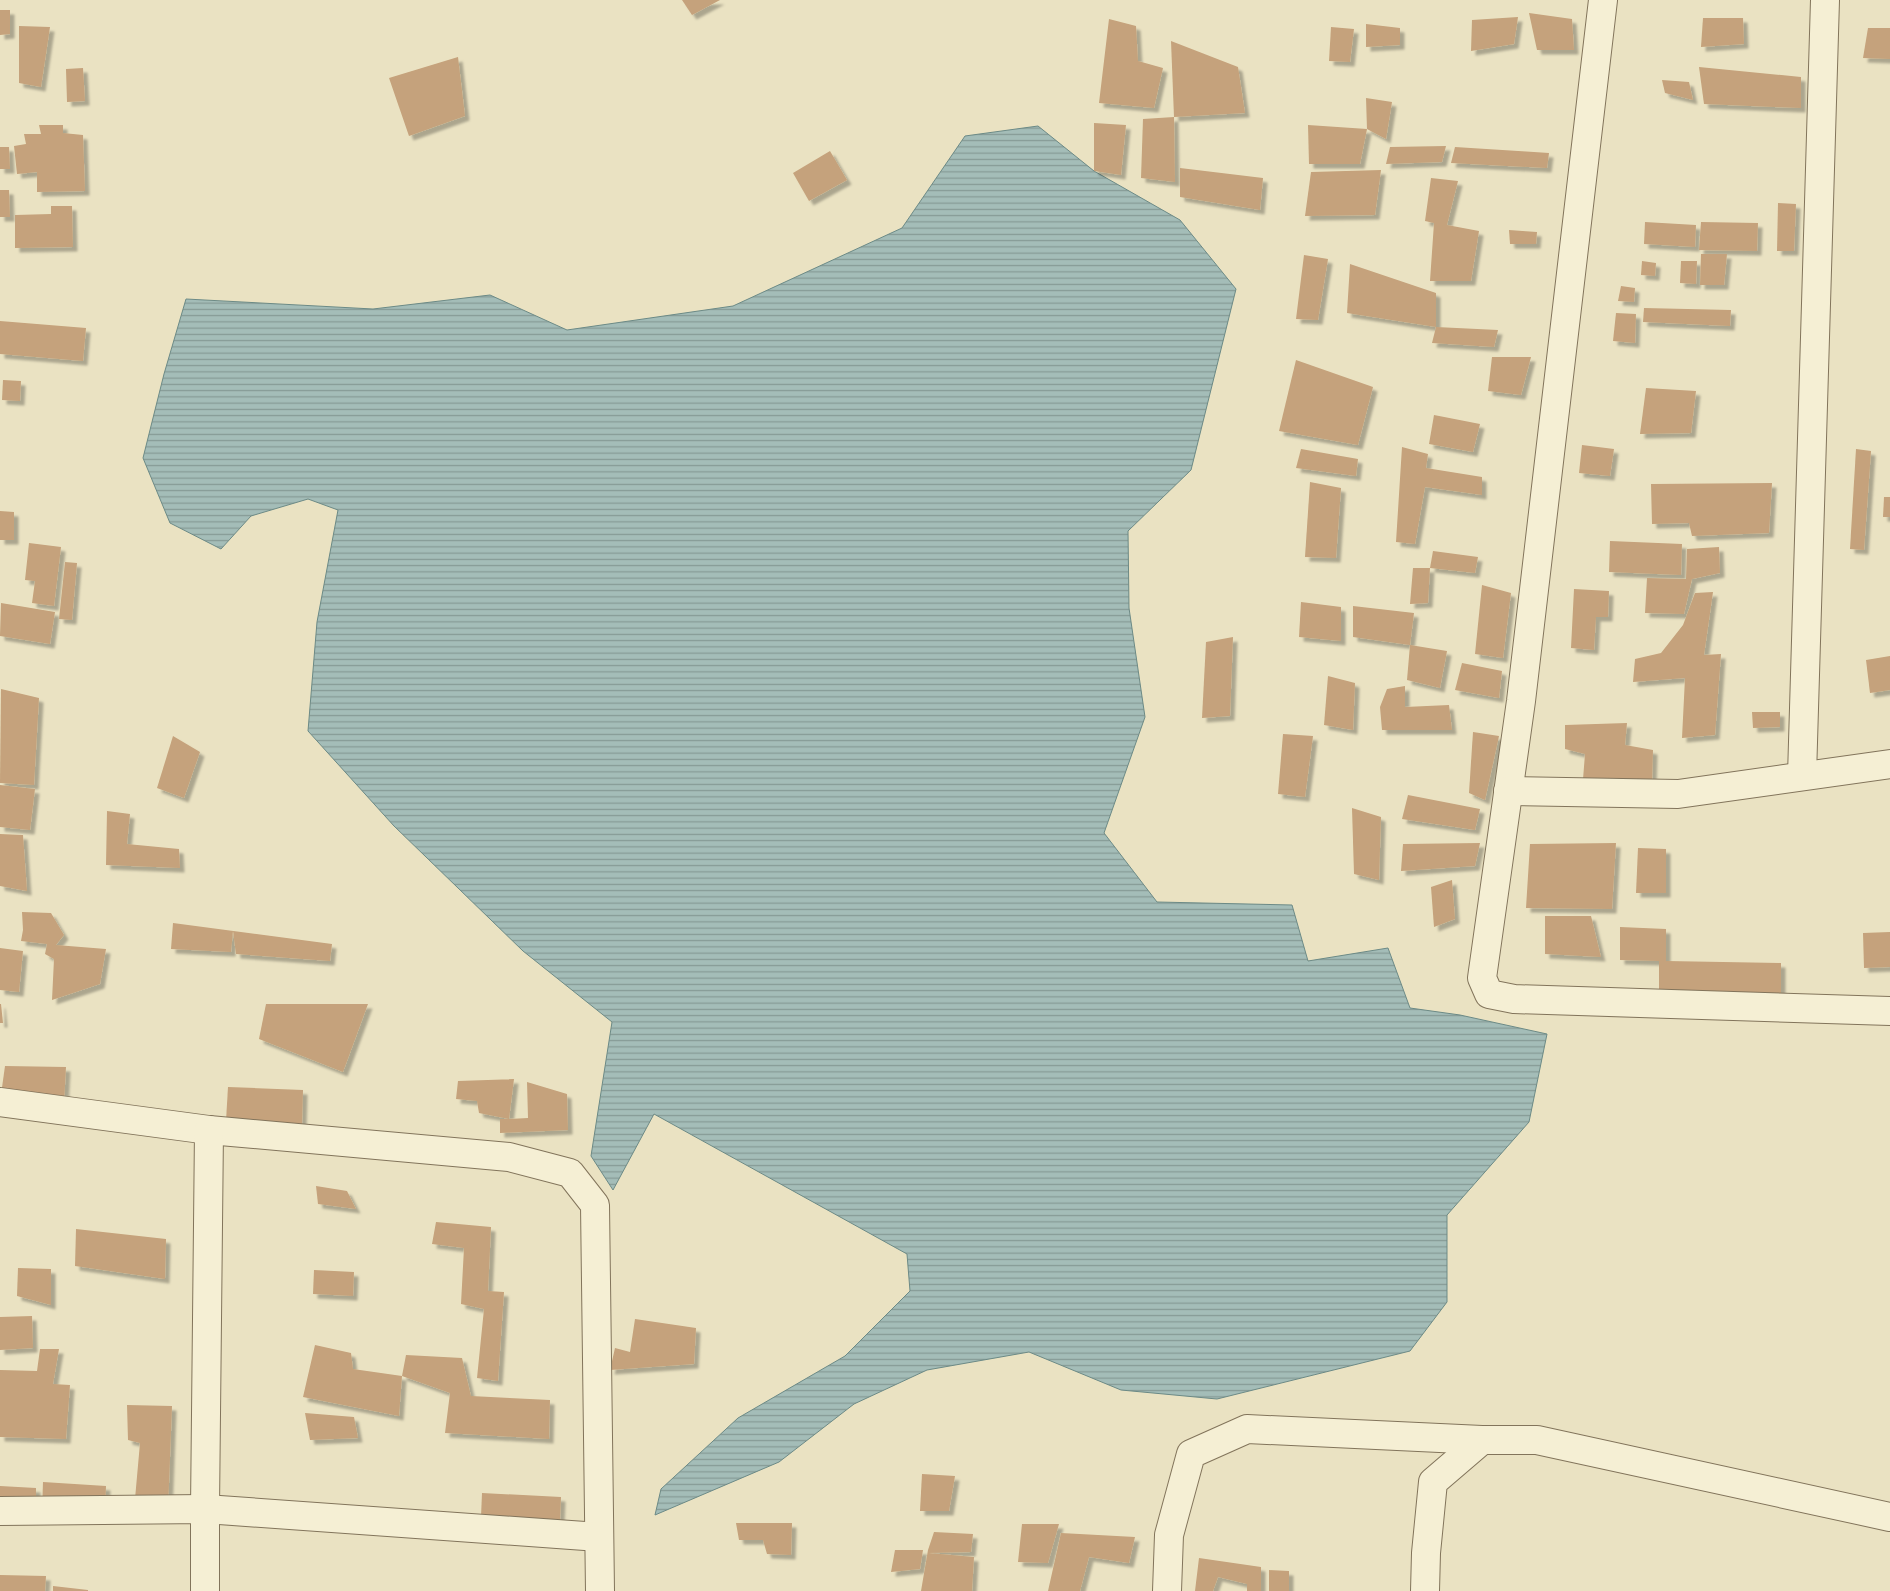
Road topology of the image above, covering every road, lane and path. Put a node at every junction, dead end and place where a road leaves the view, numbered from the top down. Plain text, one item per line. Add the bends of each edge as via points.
1 (1603, 0) edge
2 (1825, 0) edge
3 (1890, 764) edge
4 (1802, 776) junction
5 (1508, 791) junction
6 (1890, 1011) edge
7 (0, 1102) edge
8 (209, 1130) junction
9 (1482, 1440) junction
10 (205, 1509) junction
11 (0, 1510) edge
12 (1890, 1517) edge
13 (599, 1537) junction
14 (205, 1591) edge
15 (600, 1591) edge
16 (1167, 1591) edge
17 (1425, 1591) edge

1 - 5 street
2 - 4 street
3 - 4 street
4 - 5 street via 1678,794
5 - 6 street via 1482,978 1489,994 1514,999
7 - 8 street
8 - 10 street
8 - 13 street via 510,1157 570,1173 595,1205
9 - 12 street via 1537,1440
9 - 16 street via 1247,1429 1191,1454 1168,1535
9 - 17 street via 1433,1482
10 - 11 street
10 - 13 street
10 - 14 street
13 - 15 street

